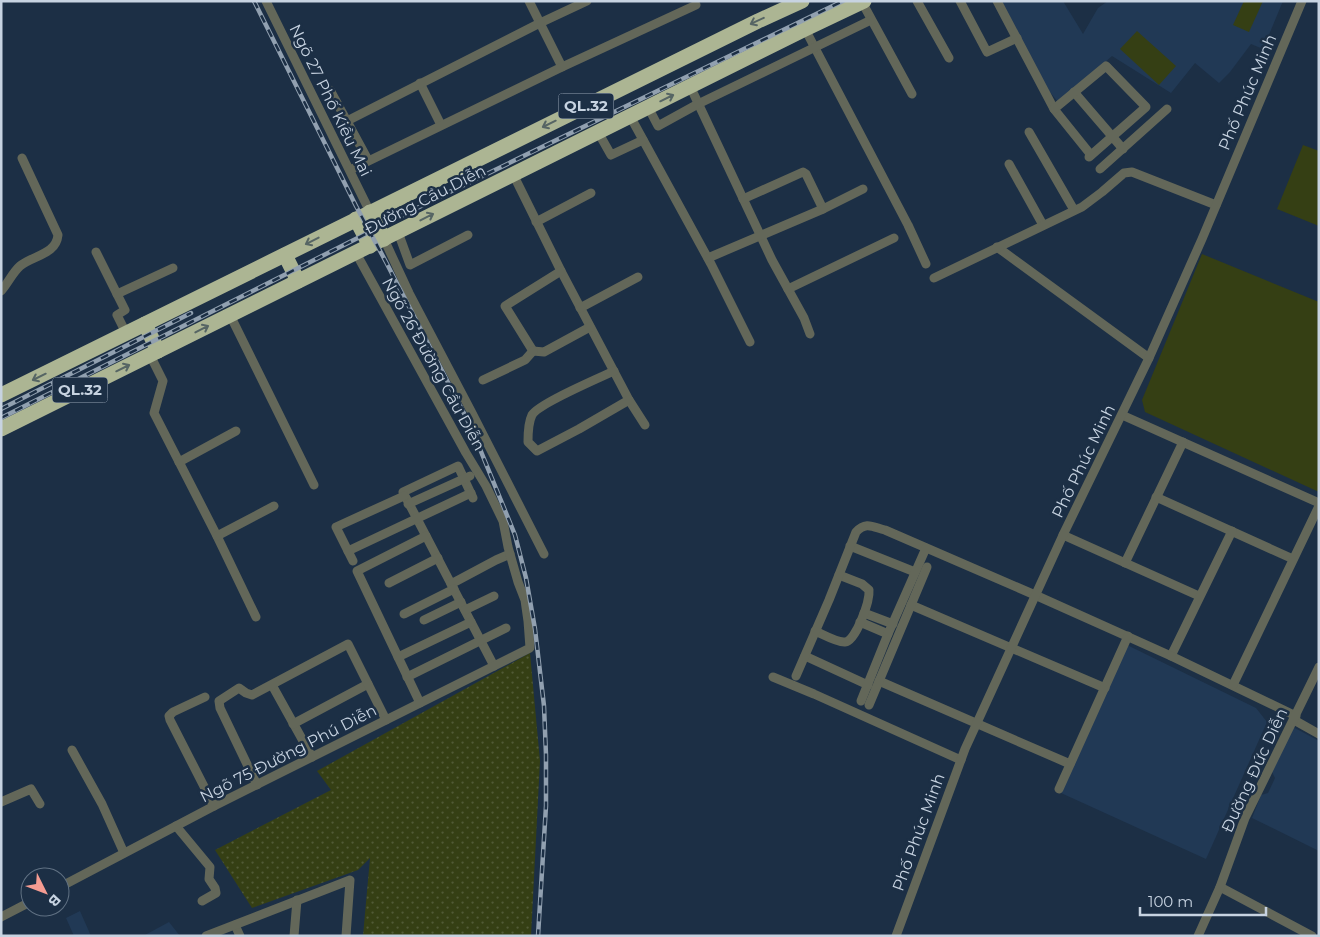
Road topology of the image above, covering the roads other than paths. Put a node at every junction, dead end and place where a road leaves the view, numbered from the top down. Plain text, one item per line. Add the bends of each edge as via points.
1 (266, 1) edge
2 (529, 1) edge
3 (587, 1) edge
4 (802, 1) edge
5 (916, 1) edge
6 (960, 1) edge
7 (997, 1) edge
8 (1302, 1) edge
9 (863, 2) edge
10 (696, 4) dead end
11 (871, 20) junction
12 (540, 23) junction
13 (805, 29) junction
14 (1016, 38) junction
15 (814, 46) junction
16 (949, 58) dead end
17 (562, 67) junction
18 (420, 84) junction
19 (690, 86) junction
20 (330, 90) dead end
21 (1074, 92) junction
22 (912, 94) dead end
23 (698, 104) junction
24 (648, 107) junction
25 (1054, 109) junction
26 (1167, 109) dead end
27 (630, 116) junction
28 (347, 121) junction
29 (441, 125) junction
30 (598, 132) junction
31 (1029, 132) dead end
32 (1113, 137) junction
33 (643, 140) junction
34 (1123, 149) junction
35 (22, 158) dead end
36 (368, 160) junction
37 (1009, 164) dead end
38 (1100, 169) dead end
39 (350, 170) junction
40 (513, 174) junction
41 (863, 189) dead end
42 (591, 193) dead end
43 (743, 199) junction
44 (1216, 205) junction
45 (822, 210) junction
46 (1074, 210) junction
47 (370, 212) junction
48 (356, 219) junction
49 (536, 222) junction
50 (1043, 225) junction
51 (398, 232) junction
52 (468, 235) dead end
53 (760, 235) junction
54 (894, 238) dead end
55 (377, 242) junction
56 (997, 247) junction
57 (96, 252) dead end
58 (356, 253) junction
59 (285, 255) junction
60 (708, 258) junction
61 (926, 264) dead end
62 (173, 268) dead end
63 (561, 271) junction
64 (638, 277) dead end
65 (934, 278) dead end
66 (298, 281) junction
67 (788, 289) junction
68 (1, 291) edge
69 (117, 294) junction
70 (580, 308) junction
71 (230, 315) junction
72 (145, 324) junction
73 (590, 326) junction
74 (126, 333) junction
75 (810, 334) dead end
76 (750, 342) dead end
77 (533, 350) junction
78 (154, 353) junction
79 (1150, 358) junction
80 (614, 371) junction
81 (483, 380) dead end
82 (1, 396) edge
83 (629, 400) junction
84 (1122, 415) junction
85 (645, 425) dead end
86 (1, 428) edge
87 (236, 432) dead end
88 (1183, 442) junction
89 (179, 462) junction
90 (477, 472) junction
91 (464, 478) junction
92 (314, 485) dead end
93 (1156, 497) junction
94 (407, 500) junction
95 (1319, 504) edge
96 (274, 506) dead end
97 (417, 520) junction
98 (1232, 531) junction
99 (1063, 535) junction
100 (216, 536) junction
101 (426, 536) junction
102 (850, 546) junction
103 (926, 548) junction
104 (348, 551) junction
105 (510, 554) junction
106 (544, 554) dead end
107 (438, 558) junction
108 (1293, 559) junction
109 (353, 561) dead end
110 (1125, 563) junction
111 (927, 566) dead end
112 (915, 572) junction
113 (839, 575) junction
114 (389, 583) dead end
115 (453, 587) junction
116 (1035, 595) junction
117 (494, 596) dead end
118 (1199, 596) junction
119 (911, 605) junction
120 (463, 606) junction
121 (864, 612) junction
122 (404, 614) dead end
123 (256, 617) dead end
124 (424, 620) dead end
125 (471, 622) junction
126 (860, 622) junction
127 (893, 624) junction
128 (506, 628) dead end
129 (815, 631) junction
130 (888, 634) junction
131 (1128, 636) junction
132 (481, 641) junction
133 (1011, 648) junction
134 (804, 656) junction
135 (1171, 656) junction
136 (398, 657) junction
137 (494, 666) junction
138 (1319, 667) edge
139 (407, 676) junction
140 (796, 676) dead end
141 (773, 677) dead end
142 (879, 681) junction
143 (272, 684) junction
144 (368, 684) junction
145 (868, 684) junction
146 (1233, 685) junction
147 (1105, 688) junction
148 (205, 697) dead end
149 (420, 703) junction
150 (1295, 718) junction
151 (386, 720) junction
152 (293, 724) junction
153 (977, 724) junction
154 (1319, 734) edge
155 (72, 750) dead end
156 (312, 757) junction
157 (961, 760) junction
158 (1070, 764) junction
159 (257, 785) junction
160 (1059, 789) dead end
161 (1, 802) edge
162 (40, 804) dead end
163 (214, 806) junction
164 (176, 826) junction
165 (124, 854) junction
166 (70, 882) edge
167 (1220, 887) junction
168 (297, 900) junction
169 (202, 901) dead end
170 (20, 907) edge
171 (1, 917) edge
172 (235, 925) junction
173 (206, 936) edge
174 (240, 936) edge
175 (294, 936) edge
176 (346, 936) edge
177 (896, 936) edge
178 (1198, 936) edge
179 (1312, 936) edge

1 - 39 street, Ngõ 27 Phố Kiều Mai
2 - 12 street
3 - 12 street
4 -> 47 highway, Đường Cầu Diễn / QL.32
5 - 16 street
6 - 14 street via 987,52
7 - 14 street
8 - 44 street, Phố Phúc Minh
9 - 11 street
9 - 13 highway, Đường Cầu Diễn / QL.32
10 - 17 street
11 - 15 street
11 - 22 street
12 - 17 street
12 - 18 street
13 - 15 street
13 - 19 highway, Đường Cầu Diễn / QL.32
14 - 25 street
15 - 23 street
15 - 61 street
17 - 29 street
18 - 28 street
18 - 29 street
19 - 23 street
24 -> 19 highway, Đường Cầu Diễn / QL.32
20 - 28 street
21 - 25 street
21 - 32 street
21 - 32 street via 1106,66 1146,107
23 - 24 street via 658,126
23 - 43 street
24 - 27 highway, Đường Cầu Diễn / QL.32
25 - 32 street via 1090,156
26 - 34 street
27 - 30 highway, Đường Cầu Diễn / QL.32
27 - 33 street
28 - 36 street
29 - 36 street
30 - 33 street via 611,155
30 - 40 highway, Đường Cầu Diễn / QL.32
31 - 46 street
32 - 34 street
33 - 60 street
34 - 38 street
35 - 68 street via 58,235 58,242 20,266
36 - 39 street
37 - 50 street
39 - 47 street, Ngõ 27 Phố Kiều Mai
40 - 49 street
51 -> 40 highway, Đường Cầu Diễn / QL.32
41 - 45 street
42 - 49 street
43 - 45 street via 803,172
43 - 53 street
44 - 46 street via 1132,172 1124,173
44 - 79 street, Phố Phúc Minh
45 - 53 street
46 - 50 street
47 - 48 highway, Đường Cầu Diễn / QL.32
47 - 55 highway
48 - 55 highway
48 -> 59 highway, Đường Cầu Diễn / QL.32
49 - 63 street
50 - 56 street
51 - 52 street via 410,264
51 - 55 highway, Đường Cầu Diễn / QL.32
53 - 60 street
53 - 67 street
54 - 67 street
55 - 58 highway, Đường Cầu Diễn / QL.32
55 - 106 street via 409,293
56 - 65 street
56 - 79 street
57 - 69 street
58 - 66 highway, Đường Cầu Diễn / QL.32
58 - 90 street, Ngõ 26 Đường Cầu Diễn
59 - 66 highway
59 - 72 highway, Đường Cầu Diễn / QL.32
60 - 76 street
62 - 69 street
63 - 70 street
63 - 77 street via 505,306
64 - 70 street
66 - 71 highway, Đường Cầu Diễn / QL.32
67 - 75 street
69 - 74 street via 125,310 116,315
70 - 73 street
78 -> 71 highway, Đường Cầu Diễn / QL.32
71 - 92 street
72 - 74 highway, Đường Cầu Diễn / QL.32
72 - 78 highway
73 - 77 street via 544,352
73 - 80 street
74 -> 82 highway, Đường Cầu Diễn / QL.32
77 - 81 street via 525,360
86 -> 78 highway, Đường Cầu Diễn / QL.32
78 - 89 street via 163,382 154,413
79 - 84 street, Phố Phúc Minh
80 - 83 street
80 - 83 street via 546,404 533,414 528,442 537,450
83 - 85 street
84 - 88 street
84 - 99 street, Phố Phúc Minh
87 - 89 street
88 - 93 street
88 - 95 street
89 - 100 street
90 - 91 street, Ngõ 26 Đường Cầu Diễn
90 - 105 street via 503,521
91 - 94 street, Ngõ 26 Đường Cầu Diễn
91 - 94 street via 458,466 403,492
91 - 97 street via 472,496
93 - 98 street
93 - 110 street
94 - 97 street
94 - 104 street via 336,527
95 - 108 street
96 - 100 street
97 - 101 street
97 - 104 street
98 - 108 street
98 - 118 street
99 - 110 street
99 - 116 street, Phố Phúc Minh
100 - 123 street
101 - 107 street
101 - 136 street via 357,571
102 - 103 street via 861,526 868,525
102 - 112 street
102 - 113 street
103 - 112 street
103 - 116 street
104 - 109 street
105 - 115 street
105 - 137 street, Ngõ 75 Đường Phú Diễn via 525,600 530,648
107 - 114 street
107 - 115 street
108 - 146 street
110 - 118 street
111 - 119 street
112 - 127 street
113 - 121 street via 867,587 869,594
113 - 129 street
115 - 120 street
115 - 122 street
116 - 131 street
116 - 133 street, Phố Phúc Minh
117 - 120 street
118 - 135 street
119 - 133 street
119 - 142 street
120 - 124 street
120 - 125 street
121 - 126 street
121 - 127 street
125 - 132 street
125 - 136 street
126 - 129 street via 854,637 844,643
126 - 130 street
127 - 130 street
128 - 132 street
129 - 134 street
130 - 145 street
131 - 135 street
131 - 147 street
132 - 137 street
132 - 139 street
133 - 147 street
133 - 153 street, Phố Phúc Minh
134 - 140 street
134 - 145 street
135 - 146 street
136 - 139 street
137 - 149 street, Ngõ 75 Đường Phú Diễn
138 - 150 street, Đường Đức Diễn
139 - 149 street
141 - 157 street
142 - 145 street via 865,703
142 - 153 street
143 - 144 street via 348,644
143 - 152 street
143 - 159 street via 252,695 239,688 219,701
144 - 151 street
144 - 152 street
146 - 150 street
147 - 158 street
148 - 163 street via 169,716
149 - 151 street, Ngõ 75 Đường Phú Diễn
150 - 154 street
150 - 167 street, Đường Đức Diễn via 1245,818
151 - 156 street, Ngõ 75 Đường Phú Diễn
152 - 156 street
153 - 157 street, Phố Phúc Minh
153 - 158 street
155 - 165 street via 102,804
156 - 159 street, Ngõ 75 Đường Phú Diễn
157 - 177 street, Phố Phúc Minh
158 - 160 street
159 - 163 street, Ngõ 75 Đường Phú Diễn
161 - 162 street via 31,789
163 - 164 street, Ngõ 75 Đường Phú Diễn
164 - 165 street, Ngõ 75 Đường Phú Diễn
164 - 169 street via 210,867 209,879 216,893
165 - 166 street, Ngõ 75 Đường Phú Diễn
167 - 178 street, Đường Đức Diễn
167 - 179 street
168 - 172 street
168 - 175 street
168 - 176 street via 350,880
170 - 171 street
172 - 173 street
172 - 174 street

